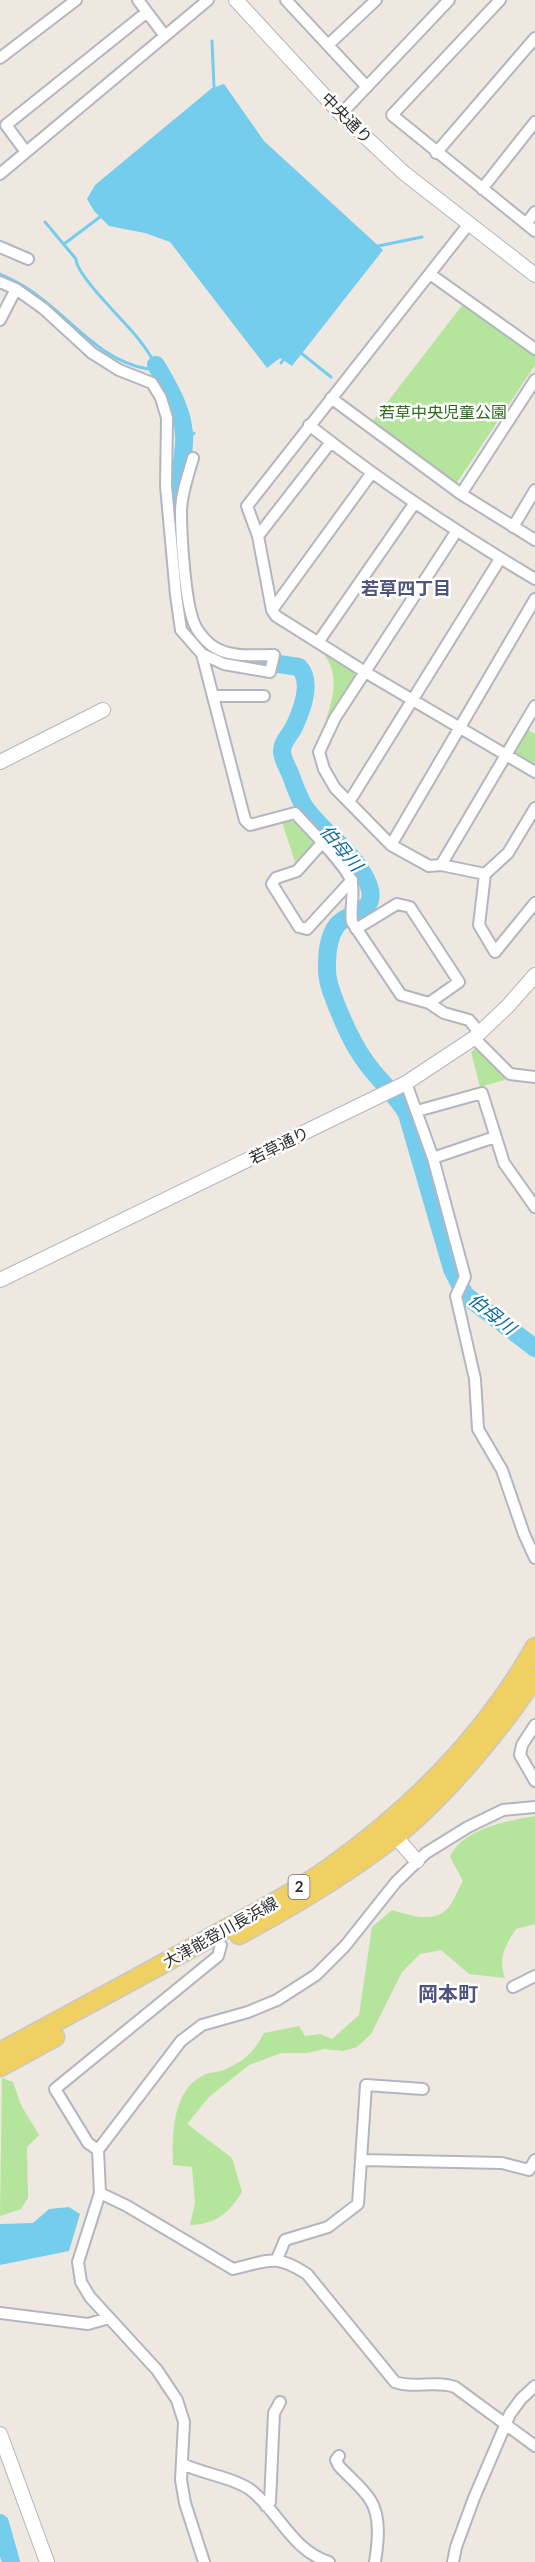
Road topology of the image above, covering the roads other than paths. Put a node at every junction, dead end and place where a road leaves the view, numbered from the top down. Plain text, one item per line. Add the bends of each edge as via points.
1 (76, 0) edge
2 (138, 0) edge
3 (208, 0) edge
4 (236, 0) edge
5 (376, 0) edge
6 (449, 0) edge
7 (500, 0) edge
8 (289, 1) edge
9 (147, 12) junction
10 (165, 36) junction
11 (535, 38) edge
12 (328, 45) junction
13 (0, 58) edge
14 (368, 87) junction
15 (342, 114) junction
16 (535, 122) edge
17 (26, 152) junction
18 (436, 153) junction
19 (0, 174) edge
20 (482, 189) junction
21 (535, 212) edge
22 (468, 225) junction
23 (531, 228) edge
24 (0, 247) edge
25 (28, 259) dead end
26 (430, 274) junction
27 (535, 275) edge
28 (0, 282) edge
29 (16, 289) junction
30 (0, 320) edge
31 (535, 349) edge
32 (535, 380) edge
33 (331, 398) junction
34 (309, 425) junction
35 (331, 442) junction
36 (193, 458) dead end
37 (371, 474) junction
38 (535, 490) edge
39 (461, 494) junction
40 (414, 504) junction
41 (513, 526) junction
42 (456, 532) junction
43 (258, 536) junction
44 (535, 540) edge
45 (500, 559) junction
46 (535, 579) edge
47 (535, 599) edge
48 (272, 610) junction
49 (319, 641) junction
50 (202, 654) junction
51 (365, 672) junction
52 (213, 696) junction
53 (264, 696) dead end
54 (413, 701) junction
55 (535, 706) edge
56 (103, 710) dead end
57 (459, 728) junction
58 (507, 755) junction
59 (0, 762) edge
60 (535, 772) edge
61 (349, 802) junction
62 (535, 808) edge
63 (322, 843) junction
64 (391, 845) junction
65 (441, 865) junction
66 (485, 874) junction
67 (351, 880) junction
68 (535, 903) edge
69 (353, 921) junction
70 (535, 975) edge
71 (429, 1003) junction
72 (477, 1036) junction
73 (535, 1077) edge
74 (396, 1088) junction
75 (417, 1111) junction
76 (495, 1137) junction
77 (433, 1158) junction
78 (535, 1208) edge
79 (0, 1280) edge
80 (535, 1558) edge
81 (535, 1647) edge
82 (535, 1677) edge
83 (535, 1725) edge
84 (535, 1780) edge
85 (535, 1808) edge
86 (395, 1836) junction
87 (417, 1862) junction
88 (221, 1945) junction
89 (535, 1976) edge
90 (513, 1987) dead end
91 (0, 2052) edge
92 (0, 2067) edge
93 (423, 2089) dead end
94 (98, 2150) junction
95 (361, 2160) junction
96 (535, 2160) edge
97 (100, 2193) junction
98 (278, 2259) junction
99 (0, 2313) edge
100 (109, 2318) junction
101 (535, 2386) edge
102 (280, 2402) dead end
103 (506, 2423) junction
104 (0, 2434) edge
105 (535, 2446) edge
106 (339, 2456) dead end
107 (183, 2464) junction
108 (266, 2506) junction
109 (47, 2562) edge
110 (204, 2562) edge
111 (329, 2562) edge
112 (375, 2562) edge
113 (453, 2562) edge

1 - 13 street
2 - 9 street
3 - 10 street
4 - 15 street, 中央通り
5 - 12 street
6 - 14 street
7 - 18 street via 392,115
8 - 12 street
9 - 10 street
9 - 17 street via 6,125
10 - 17 street
11 - 18 street
12 - 14 street
14 - 15 street
15 - 22 street, 中央通り via 404,173
16 - 20 street
17 - 19 street
18 - 20 street
20 - 23 street
21 - 23 street
22 - 26 street
22 - 27 street, 中央通り
24 - 25 street
26 - 31 street
26 - 33 street
28 - 29 street
29 - 30 street
29 - 50 street via 92,353 119,370 152,383 161,398 167,418 166,486 176,595 182,630
32 - 39 street
33 - 34 street
33 - 39 street
34 - 35 street
34 - 43 street via 247,506
35 - 37 street
35 - 43 street
36 - 50 street via 181,511 193,622 212,646 240,655 273,655 270,672 224,664
37 - 40 street
37 - 48 street
38 - 41 street
39 - 41 street
40 - 42 street
40 - 49 street
41 - 44 street
42 - 45 street
42 - 51 street
43 - 48 street
45 - 46 street
45 - 54 street
47 - 57 street
48 - 49 street
49 - 51 street
50 - 52 street
51 - 54 street
51 - 61 street via 335,718 319,752 335,788
52 - 53 street
52 - 63 street via 245,820 250,825 295,813
54 - 57 street
54 - 61 street
55 - 58 street
56 - 59 street
57 - 58 street
57 - 64 street
58 - 60 street
58 - 65 street
61 - 64 street
62 - 66 street via 508,853
63 - 67 street
63 - 67 street via 297,871 276,878 272,884 299,927 307,929
64 - 65 street via 429,866
65 - 66 street
66 - 68 street via 479,925 495,952
67 - 69 street
69 - 71 street via 401,995
69 - 71 street via 397,904 410,907 459,982
70 - 72 street, 若草通り
71 - 72 street via 444,1013 469,1020
72 - 73 street via 510,1074
72 - 74 street, 若草通り
74 - 75 street
74 - 79 street, 若草通り
75 - 76 street via 480,1092
75 - 77 street
76 - 77 street
76 - 78 street via 504,1163
77 - 80 street via 465,1277 456,1296 475,1379 478,1429 502,1470
81 - 91 main road, 大津能登川長浜線 / 2 via 510,1689 471,1740 419,1794 330,1868 141,1977
82 - 86 main road, 大津能登川長浜線 / 2 via 489,1739 439,1795
83 - 84 street via 520,1755
85 - 87 street via 502,1810 468,1827
86 - 87 street
86 - 88 main road, 大津能登川長浜線 / 2 via 304,1899
87 - 94 street via 316,1975 277,2000 193,2030
88 - 92 main road, 大津能登川長浜線 / 2
88 - 94 street via 219,1956 55,2089 88,2143
89 - 90 street
93 - 95 street via 366,2085
94 - 97 street
95 - 96 street via 502,2163 529,2170
95 - 98 street via 358,2204 328,2227 285,2240
97 - 98 street via 233,2269
97 - 100 street via 78,2262 81,2282
98 - 103 street via 307,2274 395,2382 444,2383
99 - 100 street via 88,2324
100 - 107 street via 159,2373 177,2400 184,2422
101 - 103 street
102 - 108 street via 274,2413 270,2502
103 - 105 street
103 - 113 street via 474,2498
104 - 109 street
106 - 112 street via 339,2466 373,2506 377,2528
107 - 108 street via 242,2485
107 - 110 street via 185,2503
108 - 111 street via 299,2544

